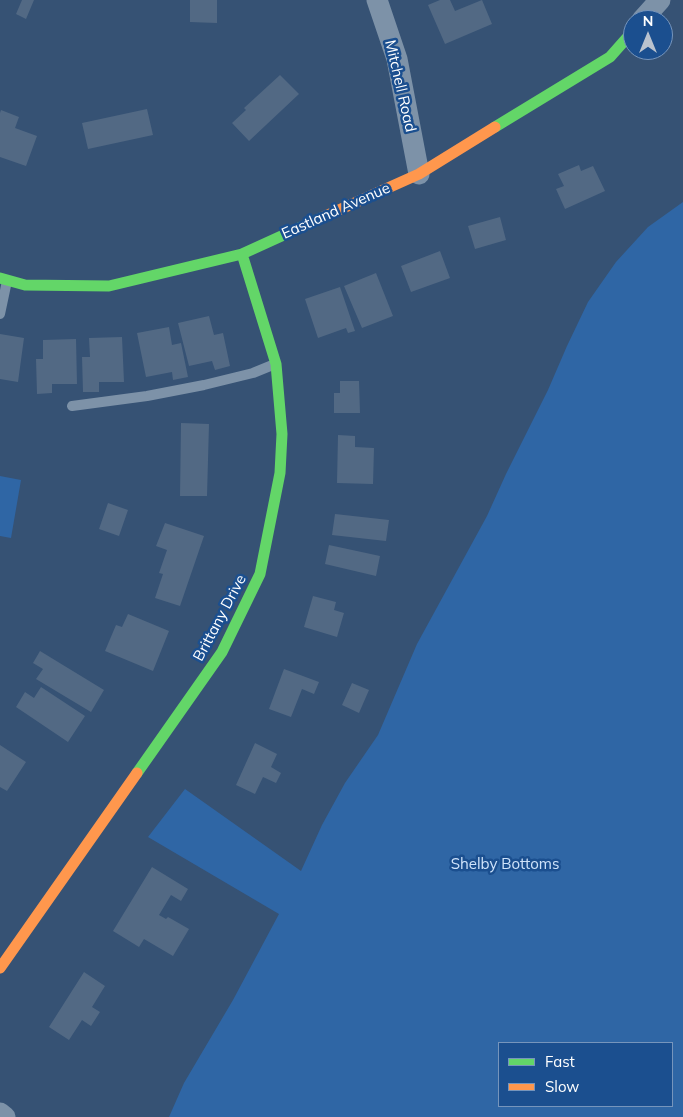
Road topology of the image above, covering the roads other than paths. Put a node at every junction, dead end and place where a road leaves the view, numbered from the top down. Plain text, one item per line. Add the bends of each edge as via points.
1 (377, 0) edge
2 (660, 0) edge
3 (651, 10) edge
4 (623, 42) edge
5 (419, 174) junction
6 (242, 254) junction
7 (4, 279) edge
8 (0, 314) edge
9 (276, 364) junction
10 (72, 406) dead end
11 (0, 968) edge
12 (0, 1113) edge
13 (5, 1117) edge

1 - 5 street, Mitchell Road via 397,60
2 - 3 street
4 - 5 street, Eastland Avenue via 610,57
5 - 6 street, Eastland Avenue
6 - 7 street, Eastland Avenue via 109,286 26,285
6 - 9 street, Brittany Drive
7 - 8 lane
9 - 10 lane via 204,385
9 - 11 street, Brittany Drive via 282,434 280,473 260,574 222,652
12 - 13 street

